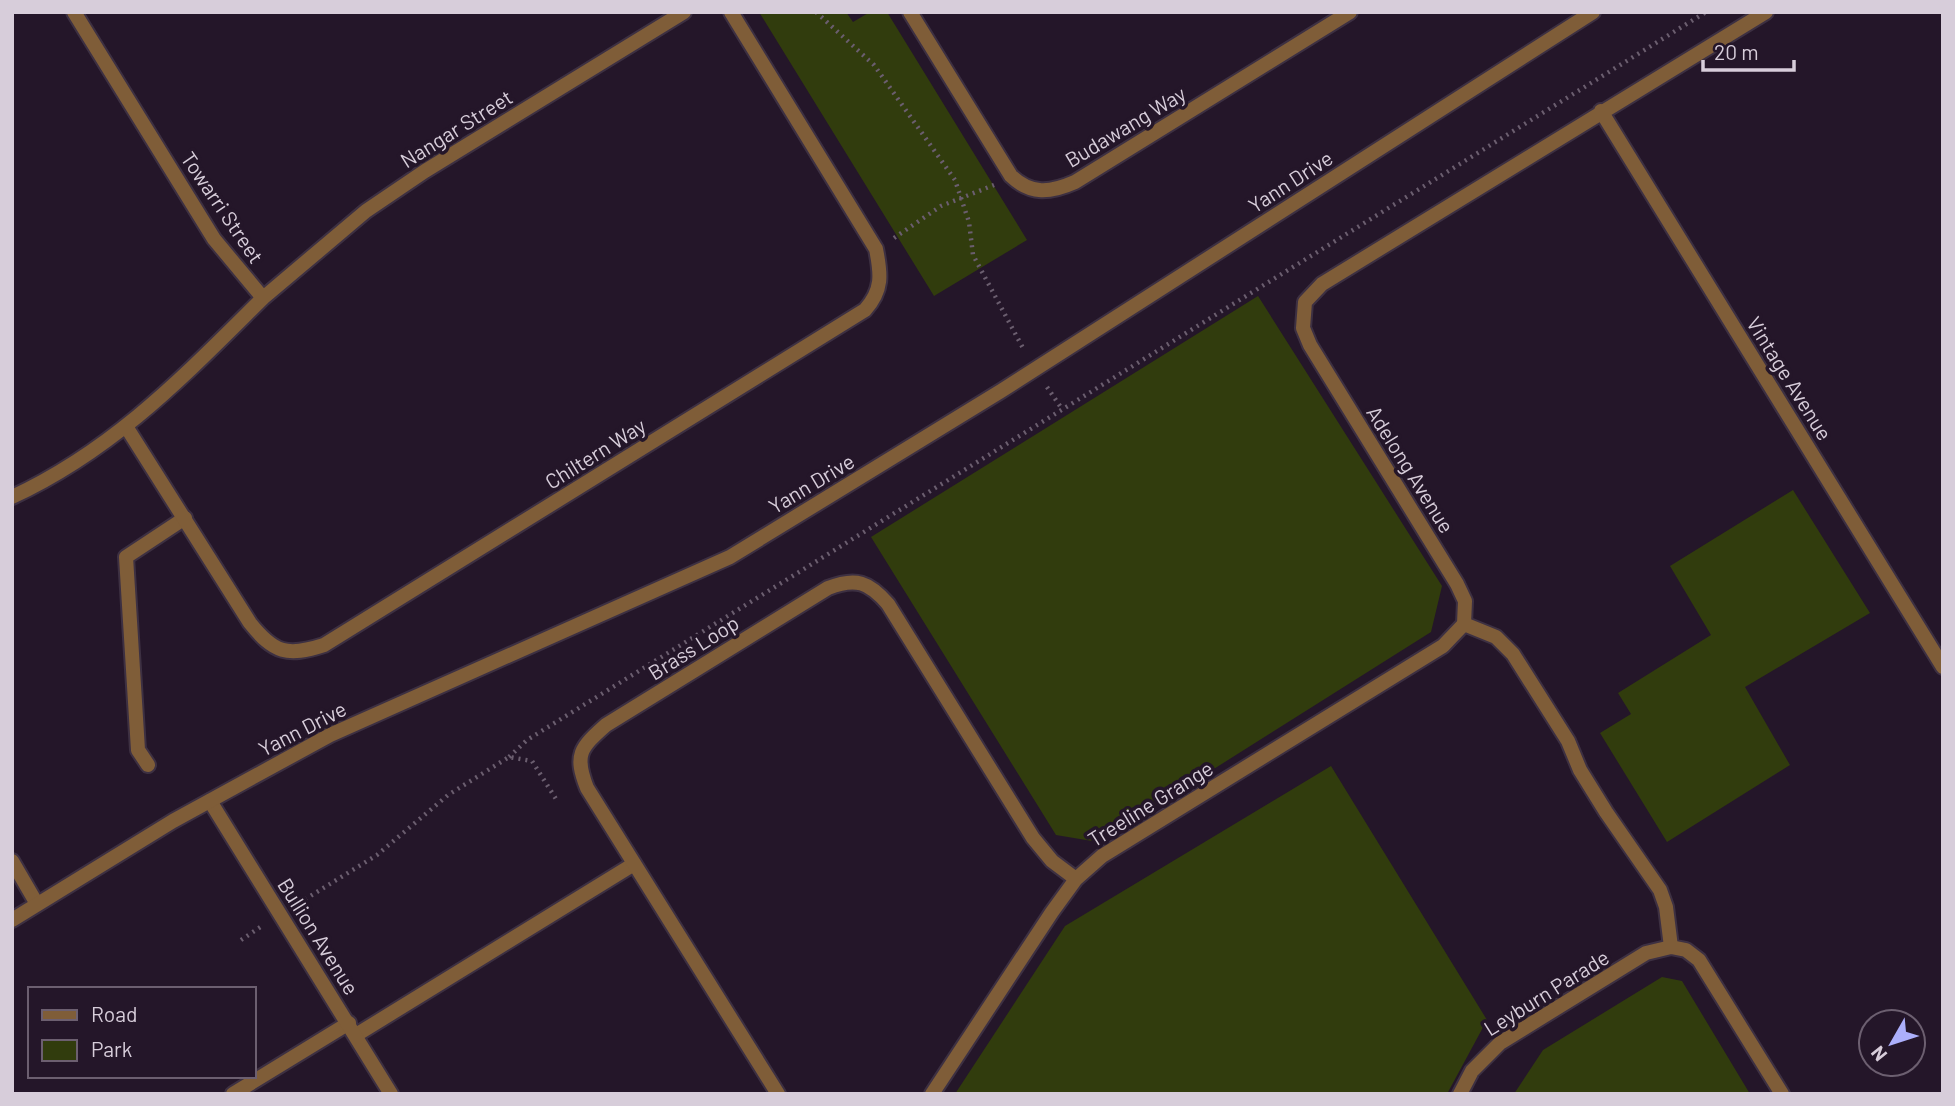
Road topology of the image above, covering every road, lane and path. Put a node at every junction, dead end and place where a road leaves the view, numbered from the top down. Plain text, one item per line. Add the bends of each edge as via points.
1 (74, 12) edge
2 (684, 12) edge
3 (731, 12) edge
4 (816, 12) edge
5 (909, 12) edge
6 (1350, 12) edge
7 (1593, 12) edge
8 (1706, 12) edge
9 (1766, 12) edge
10 (1601, 111) junction
11 (1011, 176) junction
12 (963, 197) junction
13 (876, 249) junction
14 (263, 298) junction
15 (1035, 370) junction
16 (1062, 409) junction
17 (127, 428) junction
18 (12, 497) edge
19 (186, 518) junction
20 (1464, 624) junction
21 (1943, 667) edge
22 (509, 757) junction
23 (148, 765) dead end
24 (556, 799) dead end
25 (209, 801) junction
26 (12, 861) edge
27 (634, 864) junction
28 (1076, 879) junction
29 (37, 904) junction
30 (280, 914) junction
31 (12, 920) edge
32 (1671, 947) junction
33 (352, 1029) junction
34 (233, 1094) edge
35 (391, 1094) edge
36 (778, 1094) edge
37 (932, 1094) edge
38 (1460, 1094) edge
39 (1782, 1094) edge

1 - 14 street, Towarri Street via 214,239
2 - 14 street, Nangar Street via 376,205
3 - 13 street, Chiltern Way
4 - 12 path via 874,65
5 - 11 street
6 - 11 street, Budawang Way via 1075,182 1044,192 1030,190
7 - 15 street, Yann Drive
8 - 16 path
9 - 10 street, Adelong Avenue
10 - 20 street, Adelong Avenue via 1322,284 1305,302 1303,328 1310,345 1457,584 1465,601
10 - 21 street, Vintage Avenue
11 - 12 path
12 - 13 path via 941,206
12 - 15 path via 973,255
13 - 19 street, Chiltern Way via 880,288 865,310 324,645 300,653 280,650 264,639
14 - 17 street
15 - 16 path
15 - 25 street, Yann Drive via 730,557 330,735
16 - 22 path via 527,740
17 - 18 street
17 - 19 street, Chiltern Way
19 - 23 street via 126,557 138,750
20 - 28 street, Treeline Grange via 1443,646 1102,856
20 - 32 street via 1496,637 1513,654 1606,812 1660,890
22 - 24 path via 533,761
22 - 30 path via 449,795 377,855
25 - 29 street, Yann Drive
25 - 30 street, Bullion Avenue
26 - 29 street
27 - 28 street, Brass Loop via 580,770 587,742 606,725 828,588 848,581 863,582 888,604 1033,838 1052,861
27 - 33 street
27 - 36 street, Brass Loop
28 - 37 street, Treeline Grange
29 - 31 street, Yann Drive
30 - 33 street, Bullion Avenue
32 - 38 street, Leyburn Parade via 1646,953 1500,1044 1472,1071
32 - 39 street via 1686,950 1699,960
33 - 34 street
33 - 35 street, Bullion Avenue

